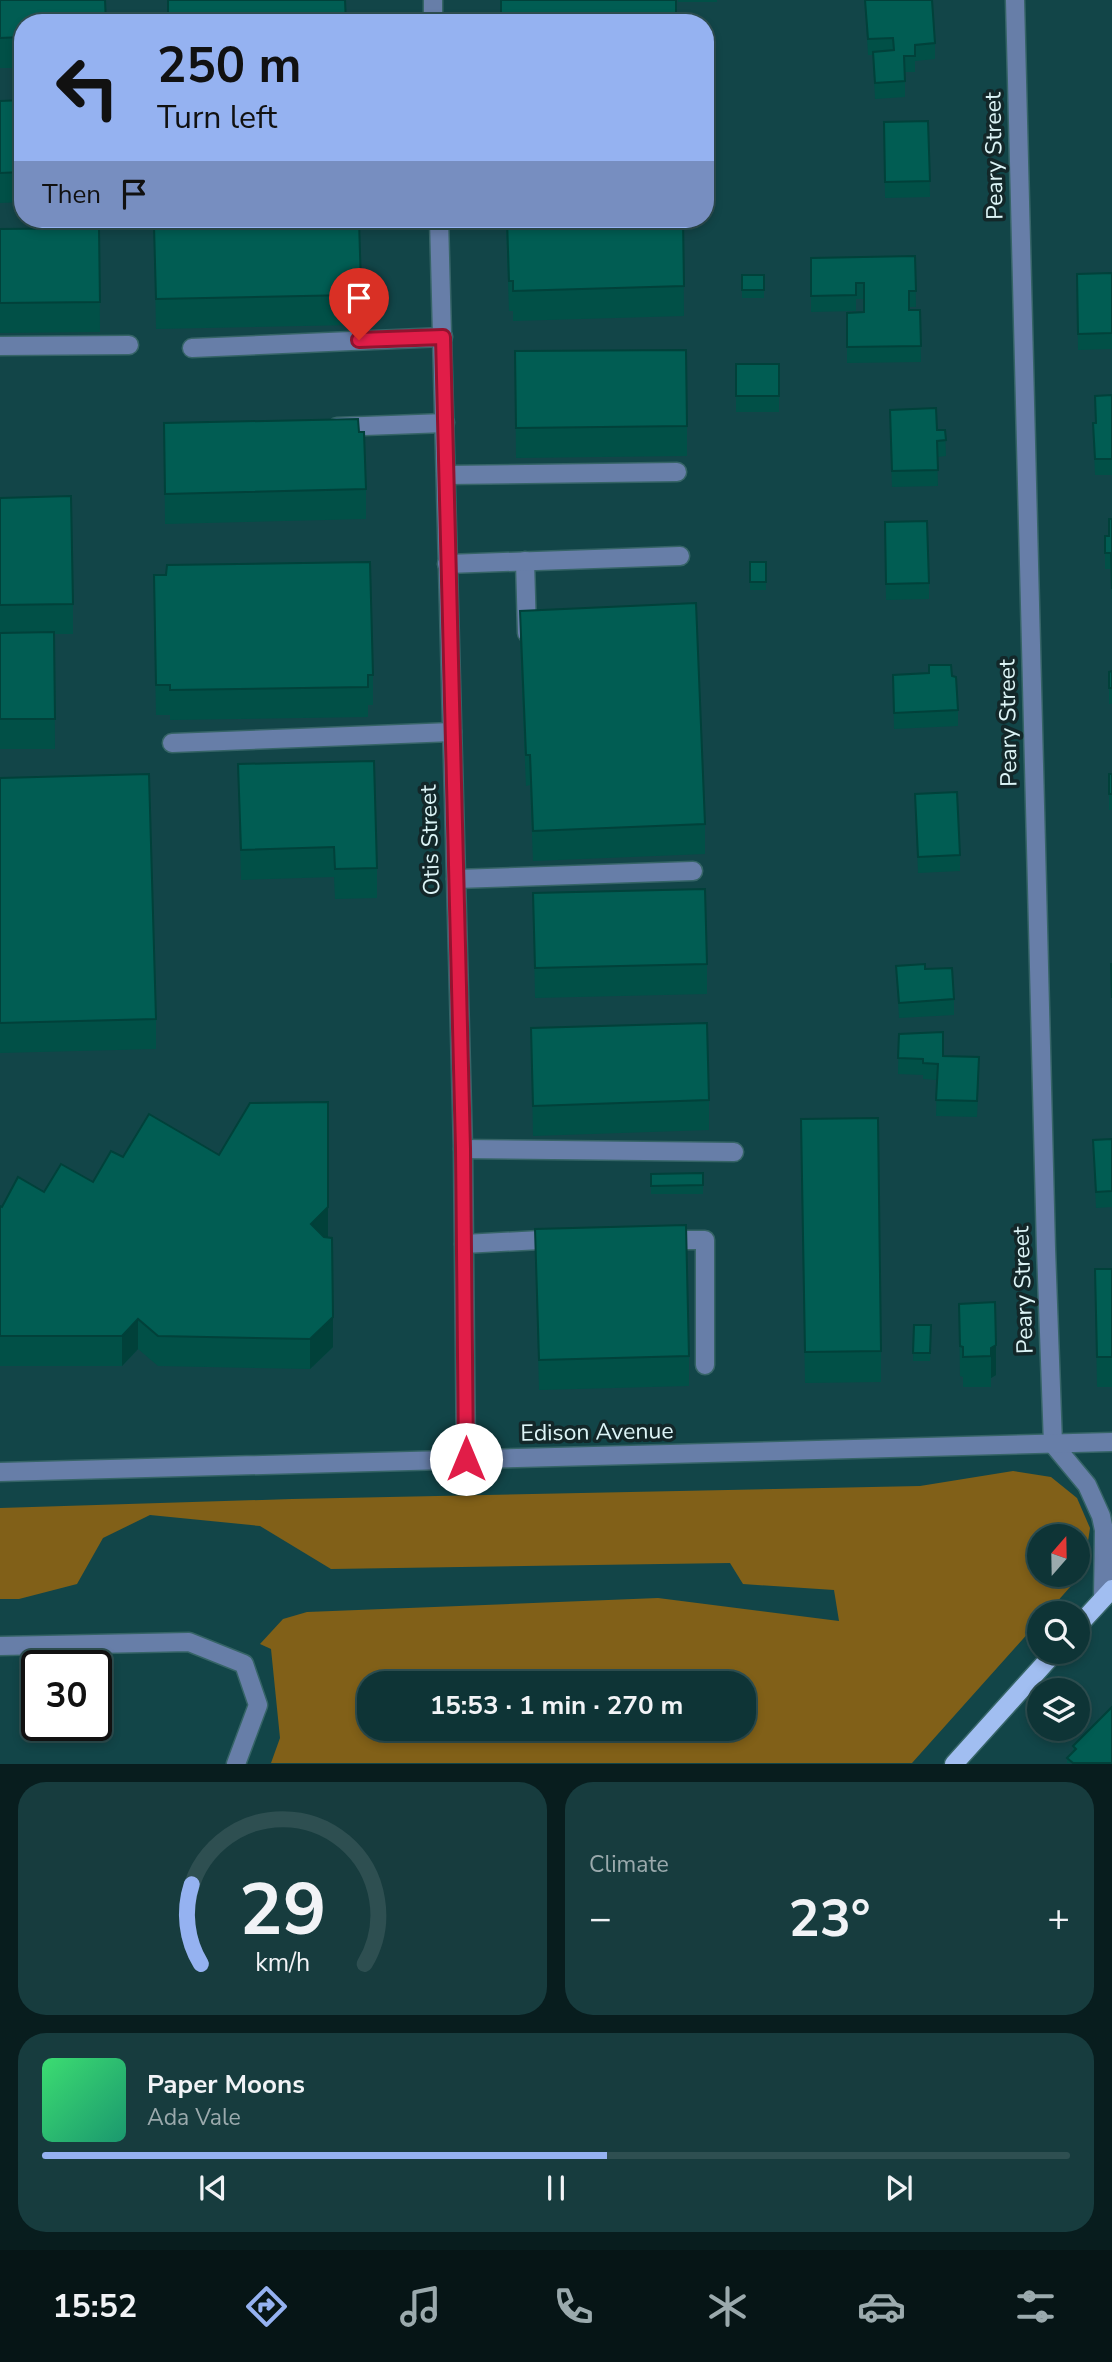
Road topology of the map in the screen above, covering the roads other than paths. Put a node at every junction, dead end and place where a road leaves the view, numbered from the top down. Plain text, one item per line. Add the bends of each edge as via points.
1 (1015, 0) edge
2 (439, 228) edge
3 (443, 337) junction
4 (129, 345) dead end
5 (0, 346) edge
6 (192, 348) dead end
7 (445, 423) junction
8 (322, 428) edge
9 (677, 472) dead end
10 (446, 475) junction
11 (680, 556) dead end
12 (525, 561) junction
13 (447, 564) junction
14 (527, 633) edge
15 (452, 732) junction
16 (172, 743) dead end
17 (693, 871) dead end
18 (456, 879) junction
19 (463, 1149) junction
20 (734, 1152) dead end
21 (570, 1240) edge
22 (651, 1240) edge
23 (464, 1244) junction
24 (705, 1365) dead end
25 (1112, 1442) edge
26 (1053, 1444) junction
27 (466, 1459) junction
28 (0, 1472) edge
29 (1108, 1594) edge
30 (1090, 1613) edge
31 (0, 1646) edge
32 (1044, 1664) edge
33 (236, 1763) edge
34 (954, 1763) edge

1 - 26 street, Peary Street
2 - 3 street, Otis Street
3 - 6 street
3 - 7 street, Otis Street
4 - 5 street
7 - 8 street
7 - 10 street, Otis Street
9 - 10 street
10 - 13 street, Otis Street
11 - 12 street
12 - 13 street
12 - 14 street
13 - 15 street, Otis Street
15 - 16 street
15 - 18 street, Otis Street
17 - 18 street
18 - 19 street, Otis Street
19 - 20 street
19 - 23 street, Otis Street
21 - 23 street
22 - 24 street via 705,1240
23 - 27 street, Otis Street
25 - 26 street, Edison Avenue
26 - 27 street, Edison Avenue
26 - 29 street via 1087,1485 1101,1516
27 - 28 street, Edison Avenue
29 - 30 main road
31 - 33 street via 189,1642 244,1664 258,1705
32 - 34 main road

